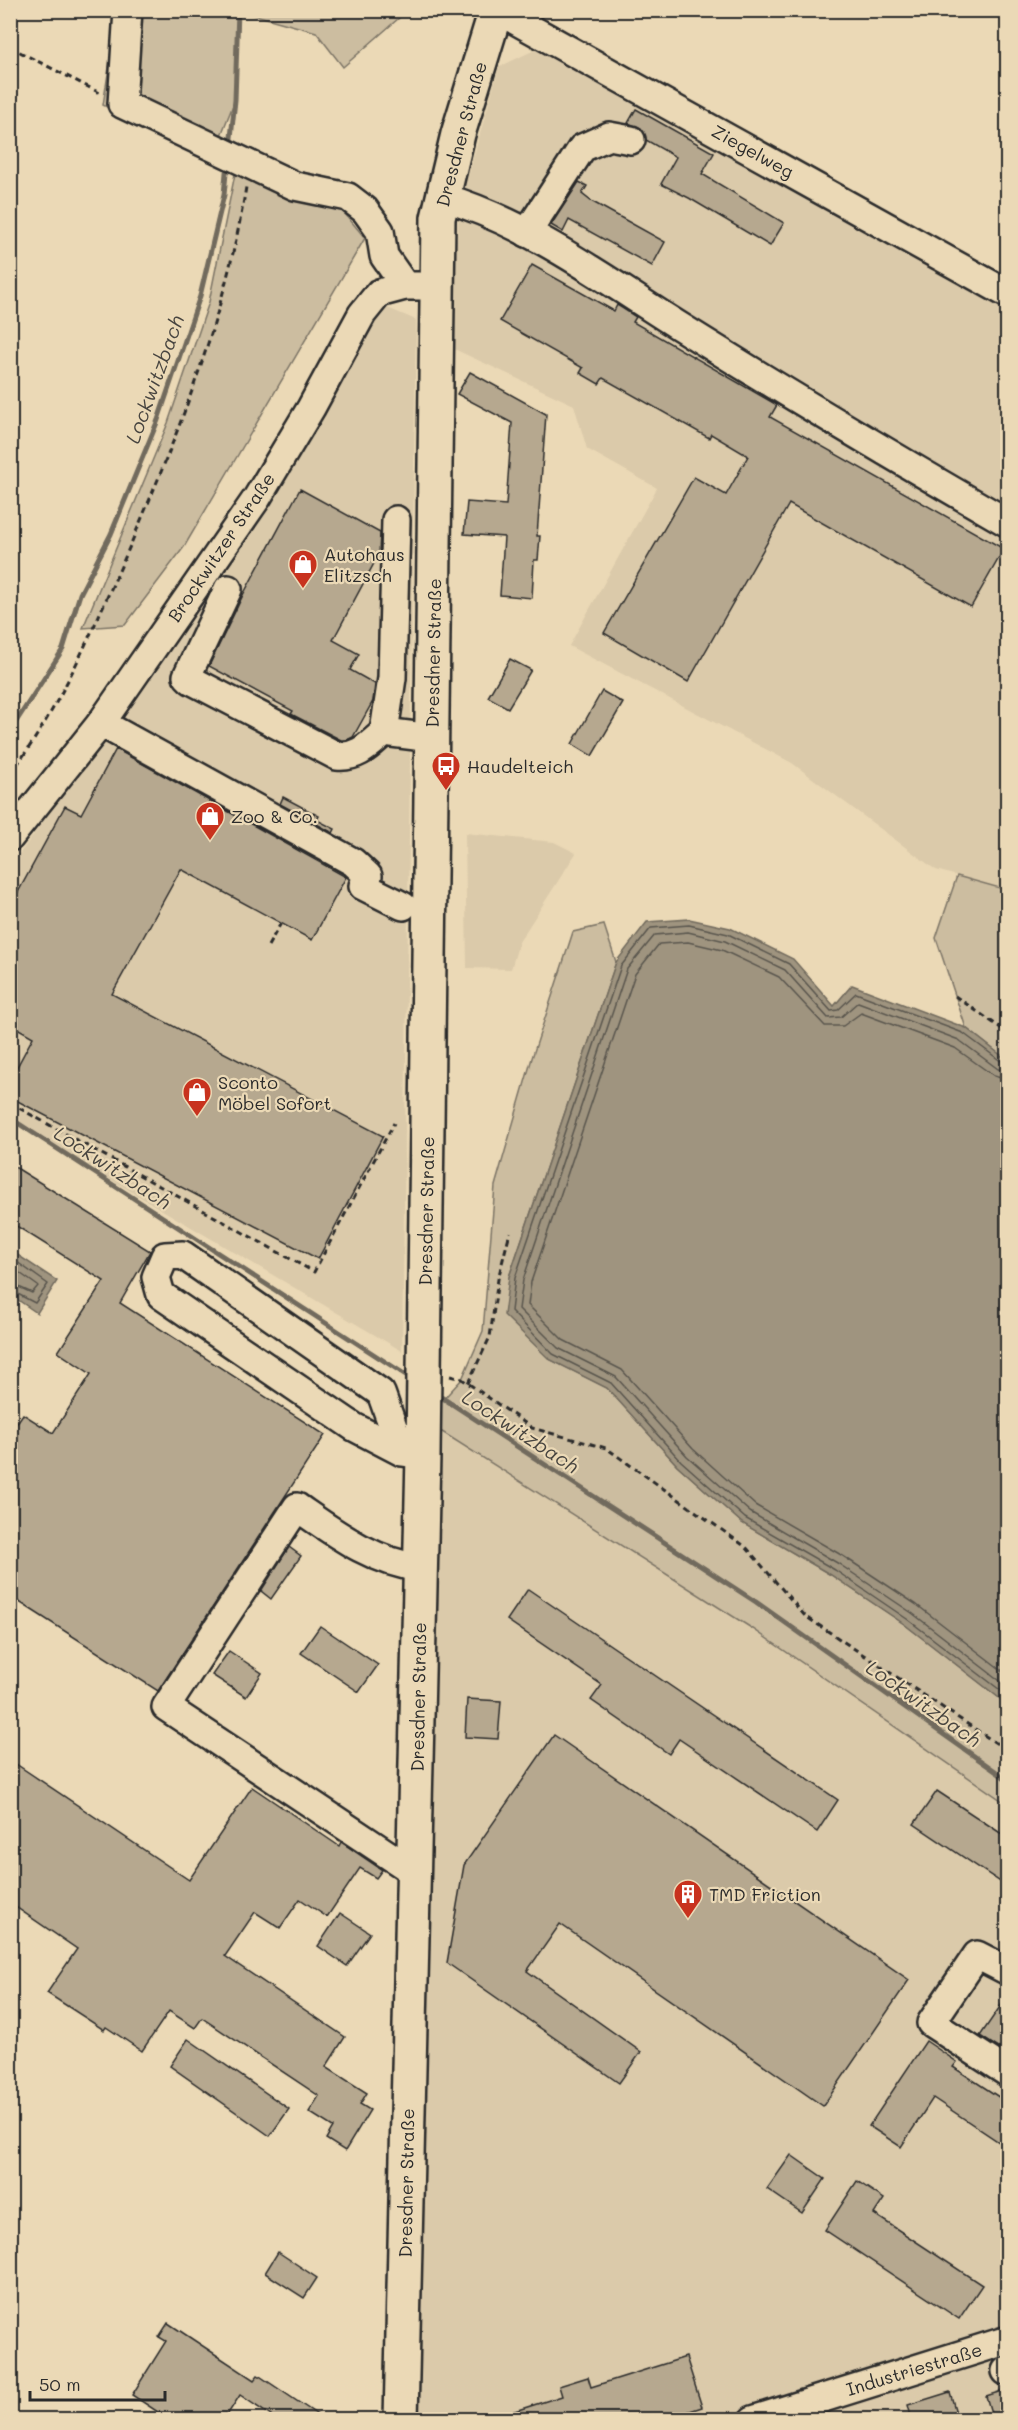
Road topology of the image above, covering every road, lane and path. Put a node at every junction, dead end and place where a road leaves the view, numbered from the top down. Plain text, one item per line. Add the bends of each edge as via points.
1 (128, 10) edge
2 (497, 10) edge
3 (10, 47) edge
4 (122, 104) junction
5 (631, 140) dead end
6 (235, 158) junction
7 (442, 197) junction
8 (527, 233) junction
9 (405, 286) junction
10 (437, 286) junction
11 (1008, 294) edge
12 (396, 520) dead end
13 (1008, 523) edge
14 (228, 589) dead end
15 (101, 723) junction
16 (384, 732) junction
17 (432, 738) junction
18 (10, 774) edge
19 (10, 837) edge
20 (403, 906) dead end
21 (281, 923) dead end
22 (268, 946) dead end
23 (955, 996) dead end
24 (1008, 1033) edge
25 (10, 1102) edge
26 (394, 1123) dead end
27 (510, 1232) dead end
28 (424, 1361) junction
29 (468, 1383) junction
30 (413, 1453) junction
31 (421, 1568) junction
32 (1008, 1751) edge
33 (414, 1872) junction
34 (1008, 1971) edge
35 (1008, 2073) edge
36 (1008, 2340) edge
37 (401, 2420) edge
38 (753, 2420) edge

1 - 4 street
2 - 7 main road, Dresdner Straße
2 - 11 street, Ziegelweg
3 - 4 path
4 - 6 street
5 - 8 street via 609,136 582,148
6 - 9 street via 295,186 348,197 365,210 380,231 384,256
6 - 18 path via 239,228 219,307 178,429 94,627 51,714
7 - 8 street via 469,205
7 - 10 main road, Dresdner Straße
8 - 13 street via 828,418
9 - 10 street, Brockwitzer Straße
9 - 15 street, Brockwitzer Straße via 379,292 362,314 305,404 257,498
10 - 17 main road, Dresdner Straße
12 - 16 street via 392,678
14 - 16 street via 187,676 337,756 359,753
15 - 19 street, Brockwitzer Straße
15 - 20 street via 353,862 368,876 363,886
16 - 17 street
17 - 28 main road, Dresdner Straße
21 - 22 path
23 - 24 path
25 - 26 path via 314,1272
27 - 29 path via 490,1337
28 - 29 path via 435,1372
28 - 30 main road, Dresdner Straße via 424,1400
29 - 32 path via 532,1428 606,1448 746,1547 805,1616
30 - 30 street via 354,1427 161,1295 156,1277 165,1256 183,1255 381,1393
30 - 31 main road, Dresdner Straße
31 - 33 main road, Dresdner Straße
31 - 33 street via 387,1562 338,1536 297,1507 166,1707
33 - 37 main road, Dresdner Straße
34 - 35 street via 977,1955 932,2023
36 - 38 street, Industriestraße

